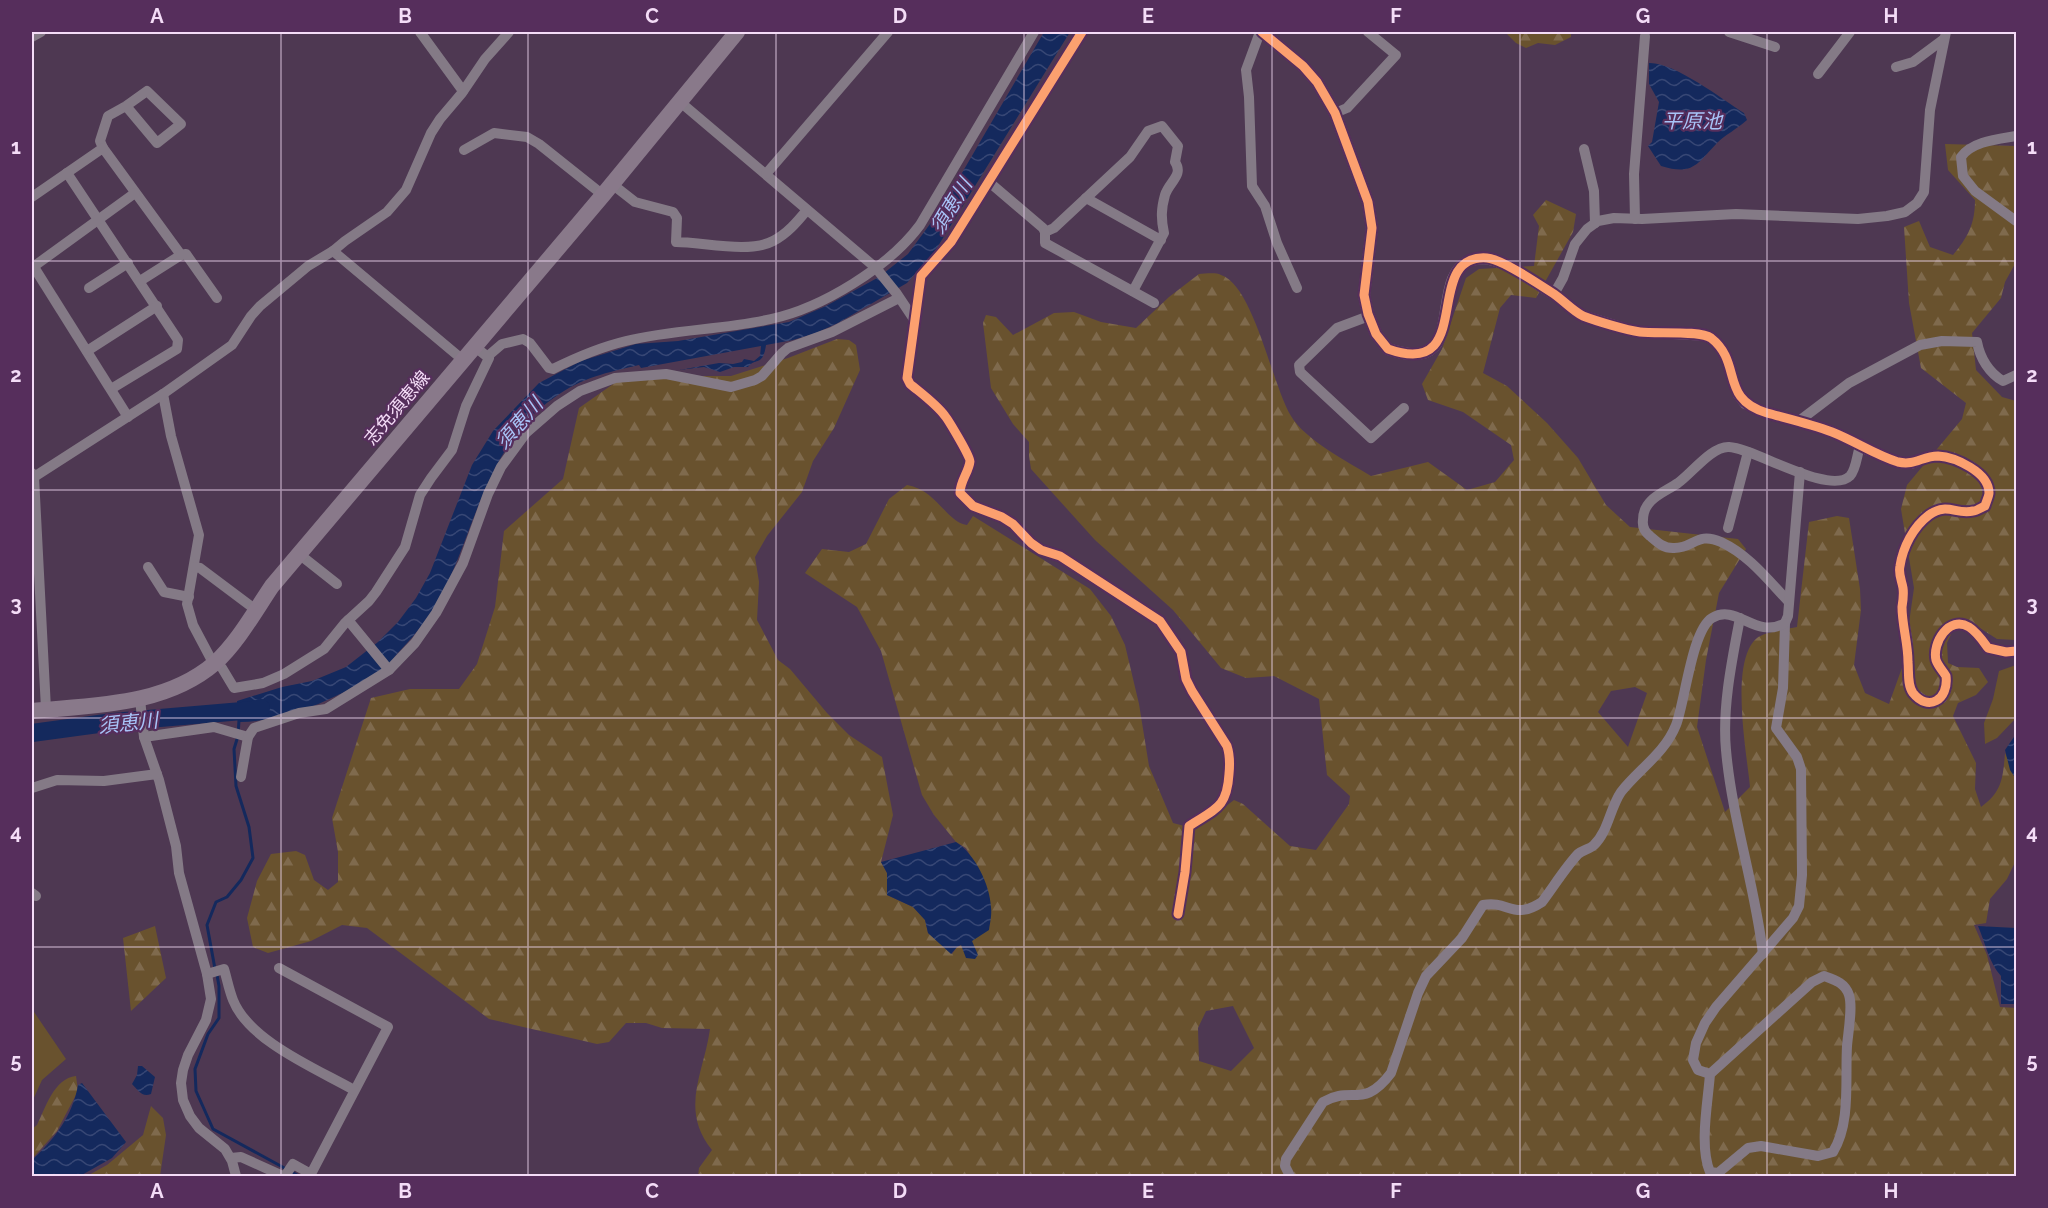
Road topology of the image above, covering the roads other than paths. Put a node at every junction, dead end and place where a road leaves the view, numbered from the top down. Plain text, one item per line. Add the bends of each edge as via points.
1 (41, 32) edge
2 (420, 32) edge
3 (509, 32) edge
4 (737, 32) edge
5 (888, 32) edge
6 (1034, 32) edge
7 (1082, 32) edge
8 (1261, 32) edge
9 (1368, 32) edge
10 (1729, 32) edge
11 (1850, 32) edge
12 (1945, 35) edge
13 (1645, 36) dead end
14 (32, 37) edge
15 (1775, 47) dead end
16 (1896, 67) dead end
17 (1818, 74) dead end
18 (463, 91) junction
19 (678, 101) junction
20 (126, 106) junction
21 (1335, 113) junction
22 (2016, 136) edge
23 (103, 148) junction
24 (1584, 149) dead end
25 (464, 150) dead end
26 (67, 173) junction
27 (766, 174) junction
28 (989, 182) junction
29 (608, 190) junction
30 (135, 193) junction
31 (32, 197) edge
32 (1086, 198) junction
33 (807, 210) junction
34 (98, 219) junction
35 (1635, 219) junction
36 (2016, 221) edge
37 (1595, 224) junction
38 (1045, 232) junction
39 (1161, 240) junction
40 (333, 251) junction
41 (181, 255) junction
42 (128, 262) junction
43 (32, 265) edge
44 (876, 267) junction
45 (140, 280) junction
46 (89, 288) dead end
47 (1296, 288) dead end
48 (1133, 291) junction
49 (1554, 294) junction
50 (898, 296) junction
51 (217, 298) dead end
52 (1154, 303) dead end
53 (157, 306) junction
54 (1369, 316) junction
55 (915, 321) junction
56 (87, 351) junction
57 (481, 351) junction
58 (463, 360) junction
59 (2016, 375) edge
60 (111, 389) junction
61 (163, 394) junction
62 (1404, 408) dead end
63 (128, 417) junction
64 (1799, 421) junction
65 (1860, 446) junction
66 (1748, 452) junction
67 (1800, 472) junction
68 (33, 475) edge
69 (1728, 528) dead end
70 (299, 554) junction
71 (148, 567) dead end
72 (195, 567) junction
73 (337, 584) dead end
74 (189, 597) junction
75 (1789, 602) junction
76 (256, 610) junction
77 (1740, 618) junction
78 (348, 620) junction
79 (1785, 623) junction
80 (2016, 651) edge
81 (215, 663) junction
82 (389, 670) junction
83 (140, 704) junction
84 (39, 710) edge
85 (144, 736) junction
86 (248, 738) junction
87 (157, 774) junction
88 (241, 777) dead end
89 (32, 788) edge
90 (1178, 915) dead end
91 (1763, 954) junction
92 (279, 969) dead end
93 (207, 974) junction
94 (1710, 1074) junction
95 (354, 1089) junction
96 (231, 1158) junction
97 (236, 1176) edge
98 (284, 1176) edge
99 (1290, 1176) edge

1 - 14 street
2 - 18 street
3 - 18 street
4 - 19 main road, 志免須恵線
5 - 27 street
6 - 44 street via 912,237
7 - 28 street
8 - 21 street via 1303,66
8 - 47 street via 1246,70 1252,186 1265,206
9 - 21 street via 1395,55 1347,108
10 - 15 street
11 - 17 street
12 - 16 street via 1913,62
12 - 35 street via 1930,110 1924,192 1905,212 1858,219 1736,214
13 - 35 street via 1634,174
18 - 40 street via 430,133 406,190 387,212
19 - 27 street
19 - 29 main road, 志免須恵線
20 - 20 street via 147,91 181,124 157,143
20 - 23 street via 108,116 99,141
21 - 54 street via 1368,202 1372,228 1364,295
22 - 36 street via 1982,144 1961,157 1963,177 1975,191
23 - 26 street
23 - 30 street
24 - 37 street via 1594,191
25 - 29 street via 494,133 526,137
26 - 31 street
26 - 34 street
27 - 33 street
28 - 38 street
28 - 55 street via 951,242 921,276
29 - 33 street via 673,212 677,218 676,242 738,248 771,243
29 - 57 main road, 志免須恵線
30 - 34 street
30 - 41 street
32 - 38 street
32 - 39 street
32 - 39 street via 1130,157 1148,130 1162,126 1178,146 1175,162 1179,168 1166,192 1160,216 1164,233
33 - 44 street
34 - 42 street
34 - 43 street
35 - 37 street via 1614,218
37 - 49 street via 1575,244
38 - 48 street via 1045,243
39 - 48 street
40 - 58 street
40 - 61 street via 308,266 260,306 232,345
41 - 45 street
41 - 51 street via 186,254
42 - 45 street
42 - 46 street
43 - 56 street
44 - 50 street
44 - 57 street via 797,312 723,328 625,341 553,369 523,339
45 - 53 street
48 - 52 street
49 - 54 street via 1508,266 1488,258 1474,259 1462,264 1452,279 1443,330 1437,344 1428,350 1414,355 1388,349
49 - 64 street via 1581,315 1638,332 1708,336 1727,359 1738,395 1745,404
50 - 55 street
50 - 82 street via 832,332 788,348 755,380 731,387 666,374 615,378 580,391 557,406 510,452 488,494 463,563 436,613
53 - 56 street
53 - 60 street via 178,340 177,349
54 - 62 street via 1337,328 1299,365 1300,372 1371,438
55 - 90 street via 907,378 946,416 969,453 960,493 973,506 1013,524 1041,550 1060,556 1160,621 1181,652 1192,691 1227,746 1230,755 1225,798 1221,805 1189,826
56 - 60 street
57 - 58 main road, 志免須恵線
57 - 78 street via 489,358 466,406 452,450 420,495 405,547 369,601
58 - 70 main road, 志免須恵線
59 - 64 street via 2003,381 1995,377 1977,342 1920,345 1849,383
60 - 63 street
61 - 63 street
61 - 72 street via 200,535
63 - 68 street
64 - 65 street
65 - 67 street via 1852,474 1846,479 1830,480
65 - 80 street via 1911,464 1930,457 1954,459 1971,466 1984,479 1989,492 1985,506 1972,512 1938,509 1913,532 1902,554 1902,608 1913,693 1925,701 1942,698 1945,693 1946,676 1938,665 1936,652 1937,643 1948,628 1967,626 1988,648
66 - 67 street
66 - 69 street
66 - 75 street via 1719,448 1647,504 1642,524 1660,545 1674,548 1701,538 1722,543 1752,563
67 - 75 street
68 - 84 street
70 - 73 street
70 - 76 main road, 志免須恵線
71 - 74 street via 164,592
72 - 74 street
72 - 76 street
74 - 81 street via 193,625
75 - 79 street
76 - 81 main road, 志免須恵線
77 - 79 street via 1764,629
77 - 91 street via 1729,677 1726,748
77 - 99 street via 1719,615 1705,625 1671,737 1622,792 1594,846 1579,853 1534,908 1524,911 1483,905 1462,938 1426,976 1391,1073 1372,1092 1331,1097 1323,1102 1286,1159
78 - 81 street via 324,649 284,675 263,683 234,688
78 - 82 street
79 - 91 street via 1783,688 1776,728 1801,769 1802,876 1799,906
81 - 83 main road, 志免須恵線 via 189,681
82 - 86 street via 326,709 257,726
83 - 84 main road, 志免須恵線
83 - 85 street
85 - 86 street via 214,727
85 - 87 street
86 - 88 street
87 - 89 street via 104,782 57,780
87 - 93 street
91 - 94 street via 1716,1007 1696,1043 1693,1060 1698,1070
92 - 95 street via 388,1027
93 - 95 street via 225,969 233,1001 248,1023 269,1042
93 - 96 street via 209,1010 183,1070 183,1100 199,1128
94 - 94 street via 1705,1142 1710,1172 1718,1173 1748,1148 1761,1146 1818,1156 1833,1152 1839,1142 1847,1095 1850,998 1845,987 1824,976 1812,982
95 - 98 street via 311,1174 293,1164
96 - 97 street
96 - 98 street via 241,1157

